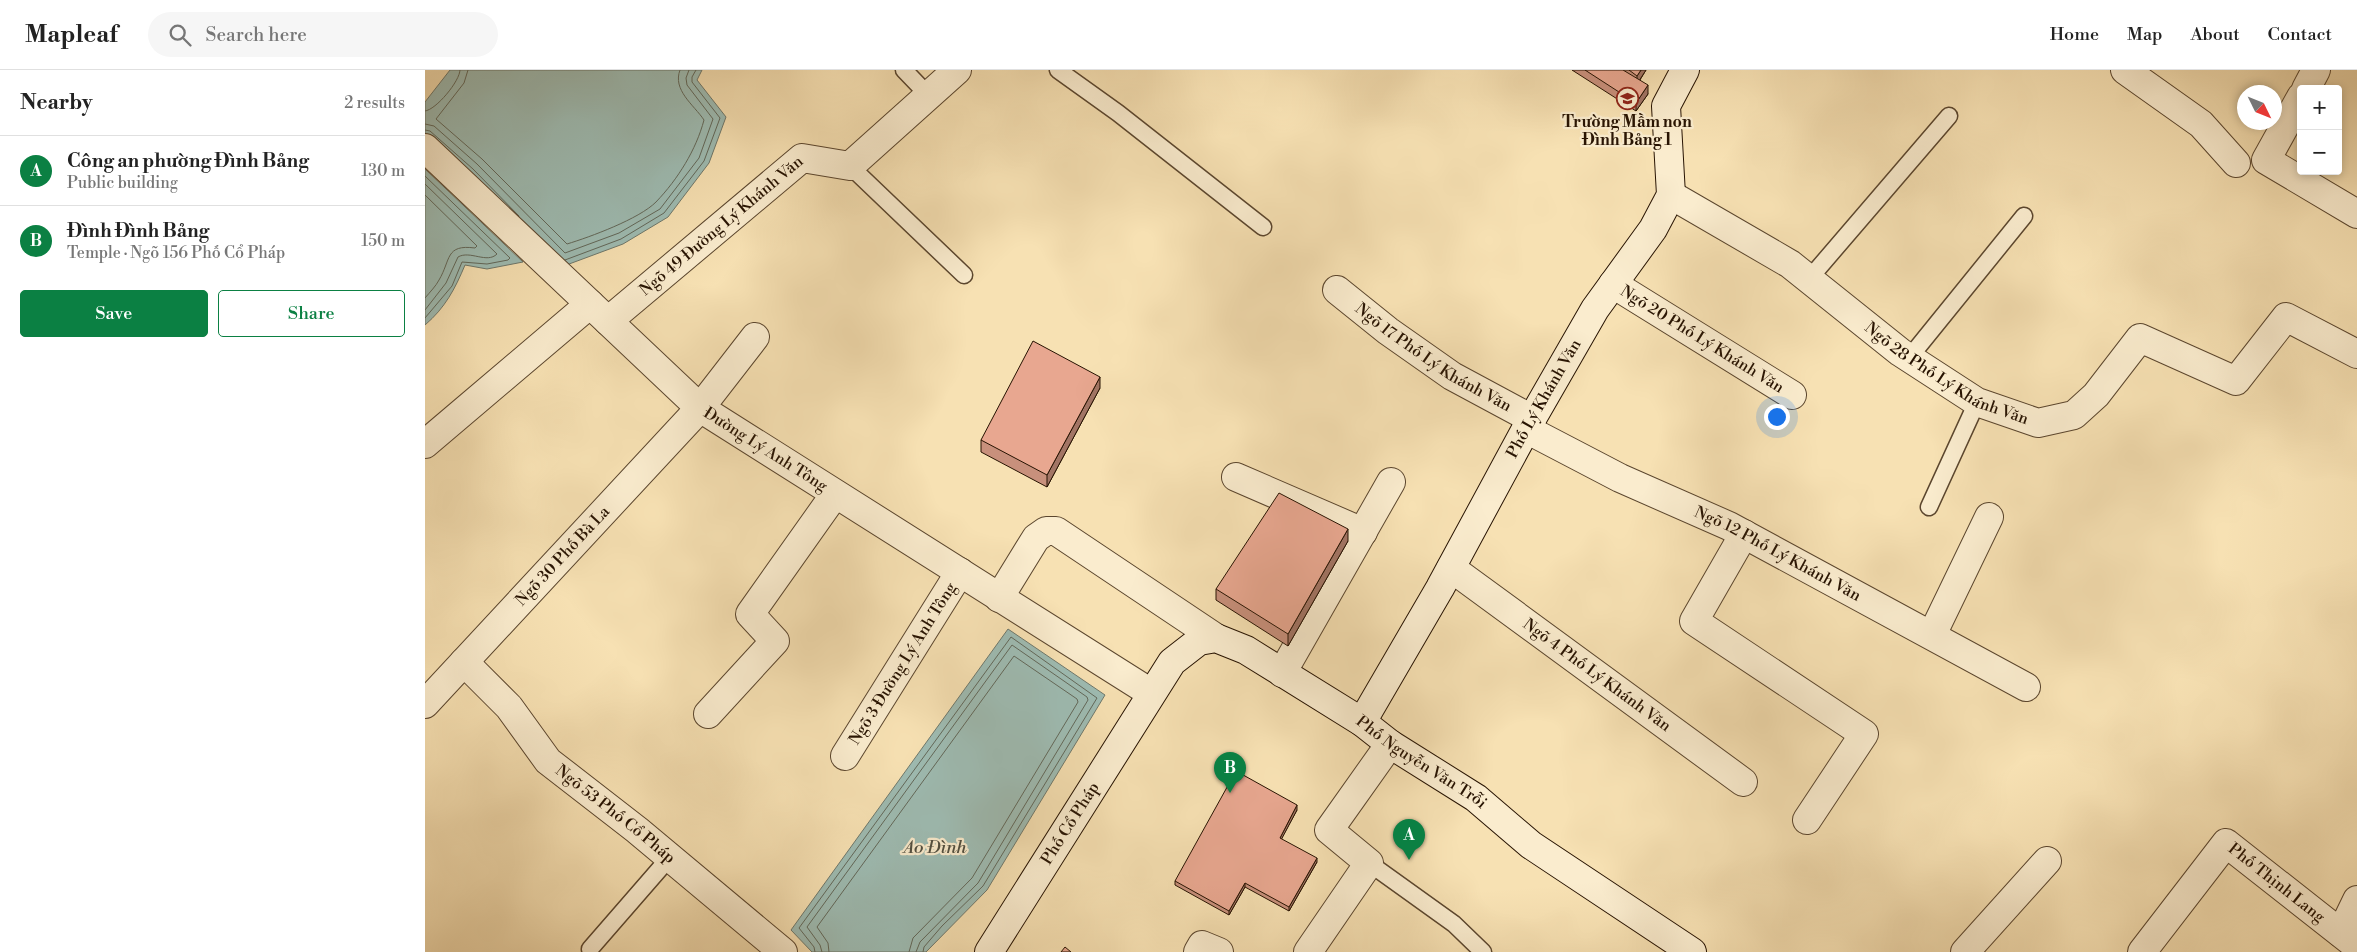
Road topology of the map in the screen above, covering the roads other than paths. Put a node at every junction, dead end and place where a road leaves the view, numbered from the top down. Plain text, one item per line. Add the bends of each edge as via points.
1 (904, 70) edge
2 (957, 70) edge
3 (1058, 70) edge
4 (1685, 70) edge
5 (2125, 70) edge
6 (2316, 70) edge
7 (2307, 85) edge
8 (929, 96) junction
9 (2297, 104) edge
10 (1949, 116) dead end
11 (425, 148) edge
12 (2236, 163) dead end
13 (850, 166) junction
14 (1671, 195) junction
15 (2357, 214) edge
16 (2024, 216) dead end
17 (1263, 227) dead end
18 (964, 275) dead end
19 (1809, 279) junction
20 (1613, 284) junction
21 (1337, 290) dead end
22 (599, 313) junction
23 (755, 337) dead end
24 (2357, 354) edge
25 (1909, 358) junction
26 (1792, 394) dead end
27 (1977, 402) junction
28 (700, 408) junction
29 (1529, 424) junction
30 (425, 444) edge
31 (1236, 477) dead end
32 (1391, 482) dead end
33 (835, 494) junction
34 (1929, 507) dead end
35 (1989, 517) dead end
36 (1363, 532) junction
37 (1744, 534) junction
38 (1451, 568) junction
39 (960, 572) junction
40 (999, 598) junction
41 (1932, 636) junction
42 (1216, 638) junction
43 (464, 662) junction
44 (1282, 673) junction
45 (2026, 687) dead end
46 (1151, 693) junction
47 (425, 704) edge
48 (708, 714) dead end
49 (1362, 722) junction
50 (1389, 744) junction
51 (845, 756) dead end
52 (1743, 782) dead end
53 (1807, 820) dead end
54 (670, 858) junction
55 (2047, 861) dead end
56 (1369, 864) junction
57 (2357, 900) edge
58 (2349, 940) edge
59 (590, 949) dead end
60 (783, 952) edge
61 (989, 952) edge
62 (1198, 952) edge
63 (1219, 952) edge
64 (1308, 952) edge
65 (1483, 952) edge
66 (1692, 952) edge
67 (1965, 952) edge
68 (2142, 952) edge

1 - 8 lane
2 - 8 street
3 - 17 lane
4 - 14 street via 1666,106
5 - 12 street via 2201,124
6 - 7 street
8 - 13 street
9 - 15 street via 2266,160
10 - 19 lane
11 - 22 street, Đường Lý Anh Tông
13 - 18 lane
13 - 22 street, Ngõ 49 Đường Lý Khánh Văn via 802,158
14 - 19 street, Ngõ 28 Phố Lý Khánh Văn via 1790,264
14 - 20 street, Phố Lý Khánh Văn via 1653,229
16 - 25 lane
19 - 25 street, Ngõ 28 Phố Lý Khánh Văn
20 - 26 street, Ngõ 20 Phố Lý Khánh Văn
20 - 29 street, Phố Lý Khánh Văn
21 - 29 street, Ngõ 17 Phố Lý Khánh Văn via 1388,331
22 - 28 street, Đường Lý Anh Tông
22 - 30 street, Ngõ 49 Đường Lý Khánh Văn
23 - 28 street, Ngõ 30 Phố Bà La
24 - 27 street, Ngõ 28 Phố Lý Khánh Văn via 2287,317 2236,381 2140,338 2096,395 2074,415 2038,423
25 - 27 street, Ngõ 28 Phố Lý Khánh Văn
27 - 34 lane
28 - 33 street, Đường Lý Anh Tông
28 - 43 street, Ngõ 30 Phố Bà La
29 - 37 street, Ngõ 12 Phố Lý Khánh Văn via 1619,478
29 - 38 street, Phố Lý Khánh Văn
31 - 36 street
32 - 36 street
33 - 39 street, Đường Lý Anh Tông
33 - 48 street via 750,614 775,641
35 - 41 street
36 - 44 street
37 - 41 street, Ngõ 12 Phố Lý Khánh Văn
37 - 53 street via 1694,621 1864,734
38 - 49 street, Phố Lý Khánh Văn
38 - 52 street, Ngõ 4 Phố Lý Khánh Văn
39 - 40 street, Đường Lý Anh Tông
39 - 51 street, Ngõ 3 Đường Lý Anh Tông
40 - 42 street, Phố Nguyễn Văn Trỗi via 1036,538 1046,531 1056,532
40 - 46 street, Đường Lý Anh Tông
41 - 45 street, Ngõ 12 Phố Lý Khánh Văn
42 - 44 street, Phố Nguyễn Văn Trỗi via 1246,650
42 - 46 street via 1199,641 1172,662
43 - 47 street, Ngõ 30 Phố Bà La
43 - 54 street, Ngõ 53 Phố Cổ Pháp via 509,707 548,761
44 - 49 street, Phố Nguyễn Văn Trỗi
46 - 61 street, Phố Cổ Pháp
49 - 50 street, Phố Nguyễn Văn Trỗi
50 - 56 street via 1329,830
50 - 66 street, Phố Nguyễn Văn Trỗi via 1476,798 1531,845
54 - 59 lane
54 - 60 street, Ngõ 53 Phố Cổ Pháp
55 - 67 street
56 - 64 street
56 - 65 lane via 1454,924
57 - 58 street, Phố Thịnh Lang
58 - 68 street, Phố Thịnh Lang via 2226,843
62 - 63 street via 1202,945

